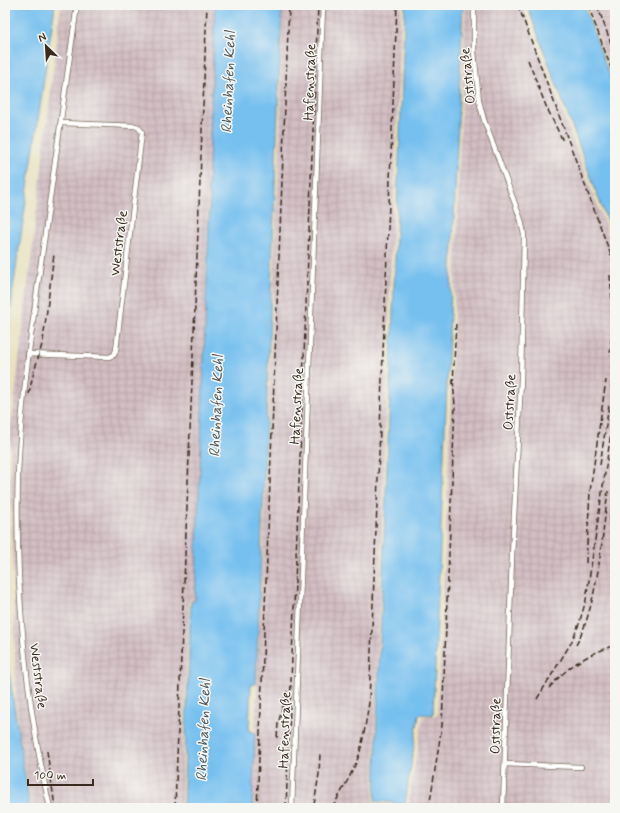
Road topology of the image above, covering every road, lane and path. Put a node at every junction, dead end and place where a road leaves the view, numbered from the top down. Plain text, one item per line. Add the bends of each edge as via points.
1 (77, 5) edge
2 (323, 5) edge
3 (474, 5) edge
4 (61, 123) junction
5 (28, 354) junction
6 (505, 764) junction
7 (581, 767) dead end
8 (50, 808) edge
9 (292, 808) edge
10 (503, 808) edge

1 - 4 street, Weststraße
2 - 9 street, Hafenstraße
3 - 6 street, Oststraße via 474,52 479,101 522,220 524,235 521,379
4 - 5 street, Weststraße
4 - 5 street, Weststraße via 135,126 142,132 116,350 114,355 109,357
5 - 8 street, Weststraße via 18,473 21,603 30,696
6 - 7 street
6 - 10 street, Oststraße

